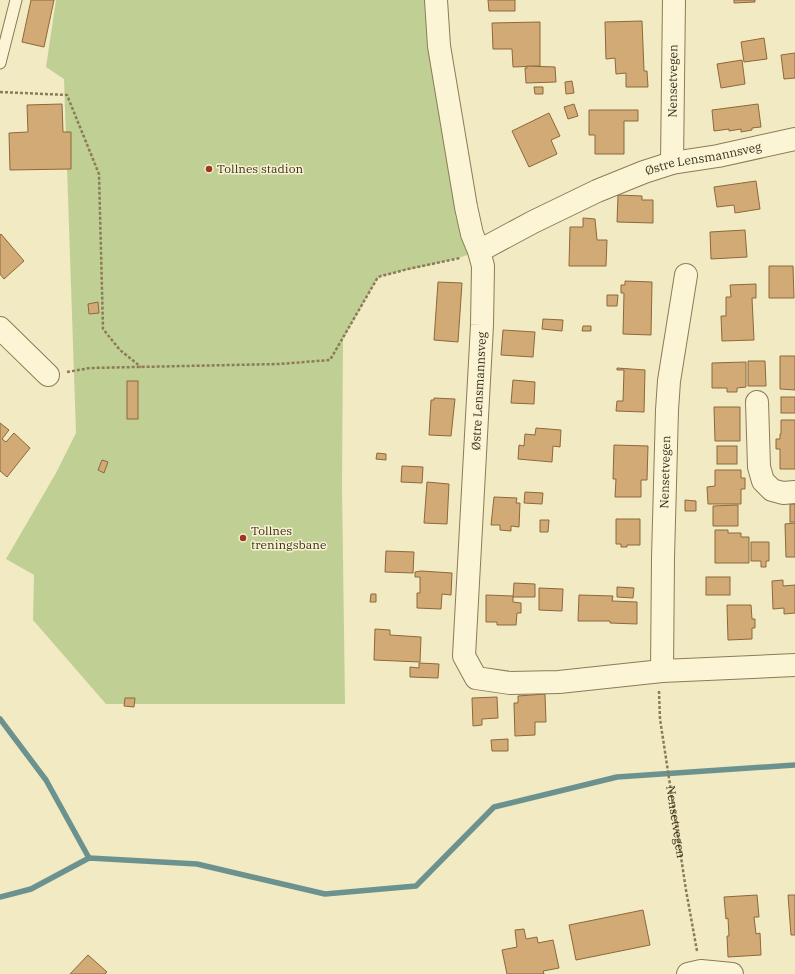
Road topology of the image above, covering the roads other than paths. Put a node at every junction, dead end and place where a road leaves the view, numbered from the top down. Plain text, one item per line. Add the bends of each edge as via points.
1 (16, 0) edge
2 (436, 0) edge
3 (674, 0) edge
4 (0, 63) edge
5 (795, 140) edge
6 (672, 163) junction
7 (479, 251) junction
8 (686, 275) dead end
9 (0, 328) edge
10 (48, 375) road end
11 (757, 402) dead end
12 (795, 492) edge
13 (795, 665) edge
14 (662, 671) junction
15 (697, 973) edge
16 (732, 974) edge

1 - 4 lane
2 - 7 street via 440,46 466,207
3 - 6 street, Nensetvegen
5 - 6 street, Østre Lensmannsveg
6 - 7 street, Østre Lensmannsveg via 596,191
7 - 14 street, Østre Lensmannsveg via 483,266 482,325 464,656 476,678 510,683 559,682
8 - 14 street, Nensetvegen via 666,410
9 - 10 street
11 - 12 street via 759,468 763,481 772,490 783,493
13 - 14 street
15 - 16 street

